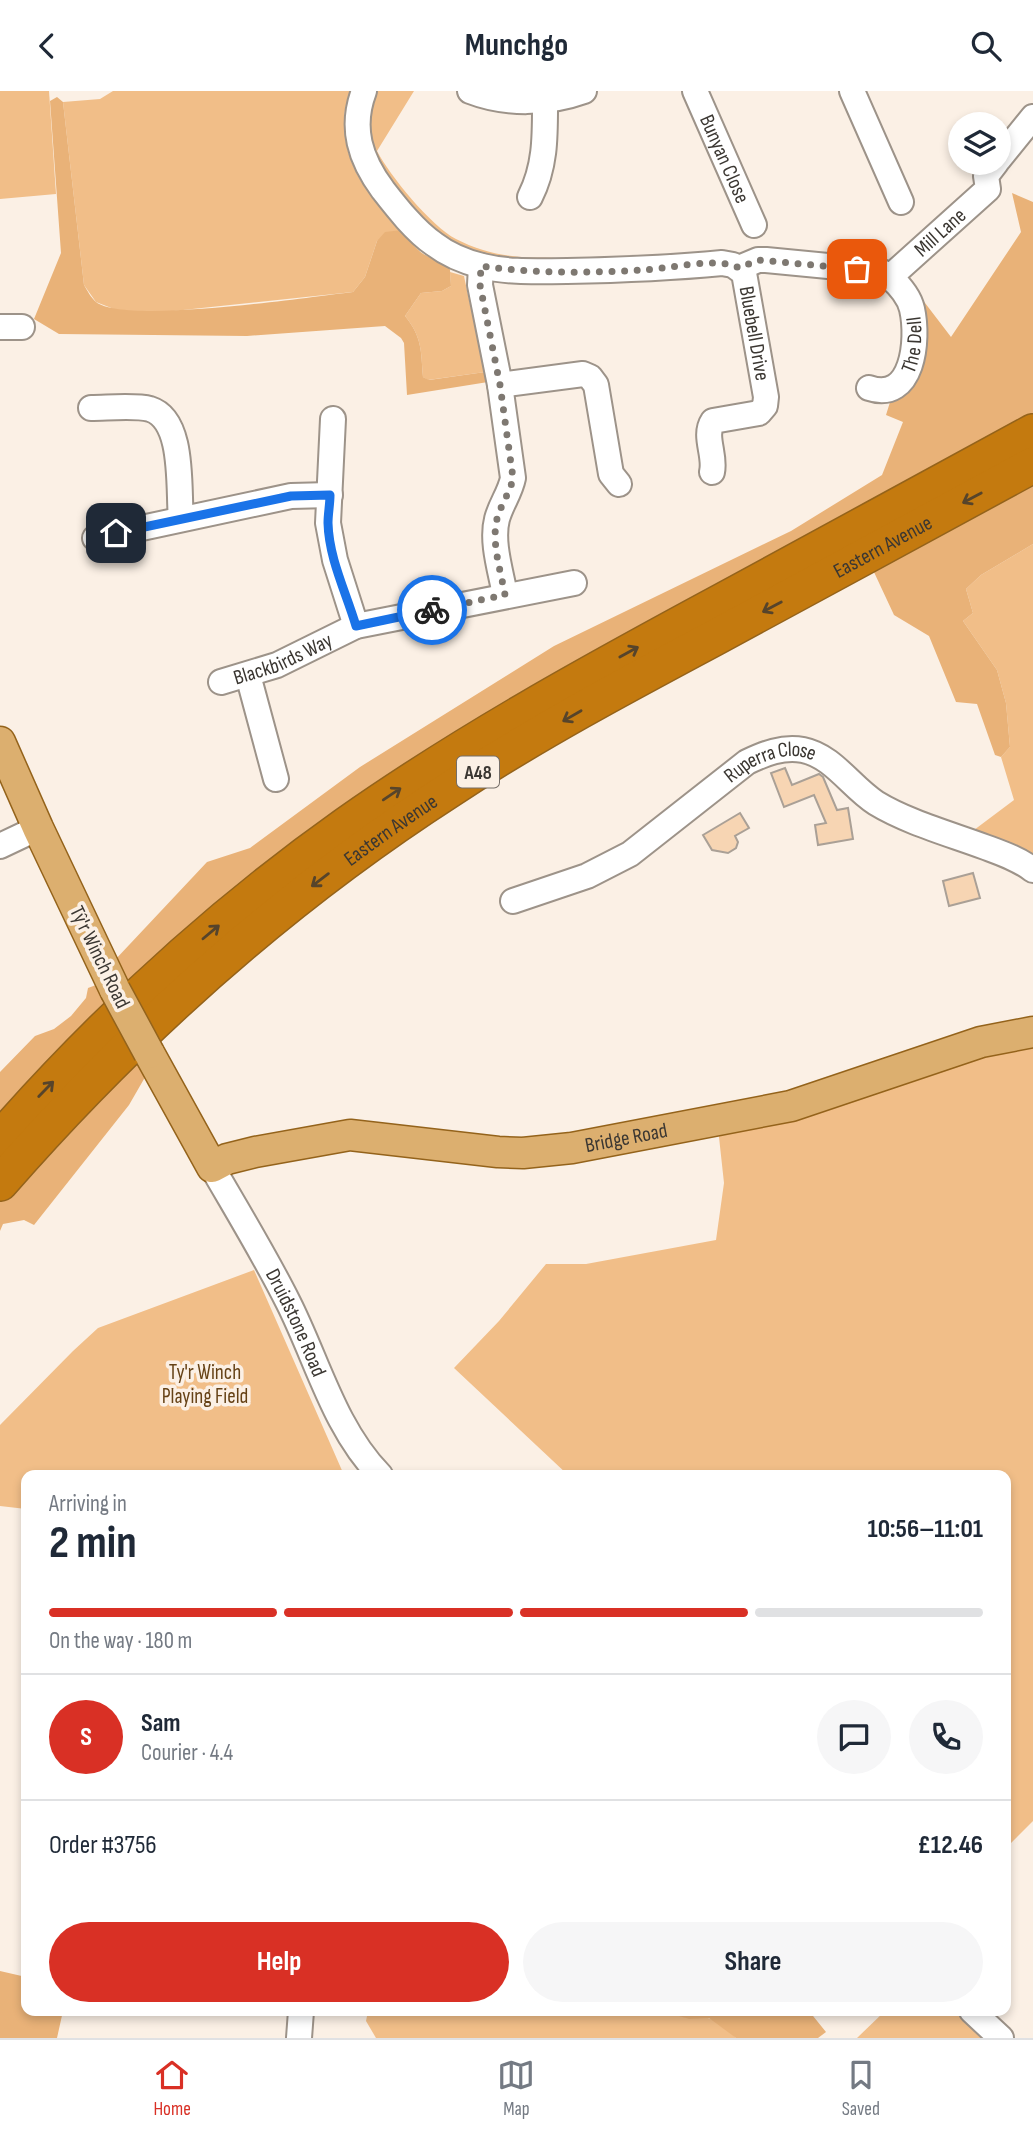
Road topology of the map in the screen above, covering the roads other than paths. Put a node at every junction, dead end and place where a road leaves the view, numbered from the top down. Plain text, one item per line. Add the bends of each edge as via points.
1 (364, 91) edge
2 (470, 91) edge
3 (584, 91) edge
4 (695, 91) edge
5 (852, 91) edge
6 (545, 100) junction
7 (1033, 117) edge
8 (1011, 145) edge
9 (987, 175) edge
10 (530, 197) dead end
11 (901, 202) dead end
12 (754, 225) dead end
13 (481, 266) junction
14 (739, 268) junction
15 (890, 277) junction
16 (500, 385) junction
17 (869, 388) dead end
18 (90, 408) dead end
19 (333, 419) dead end
20 (1033, 432) edge
21 (1033, 465) edge
22 (712, 473) dead end
23 (620, 484) dead end
24 (330, 495) junction
25 (181, 519) junction
26 (95, 538) dead end
27 (574, 583) dead end
28 (505, 595) junction
29 (356, 626) junction
30 (248, 675) junction
31 (221, 682) dead end
32 (0, 742) edge
33 (276, 779) dead end
34 (38, 828) junction
35 (0, 846) edge
36 (1033, 870) edge
37 (513, 901) dead end
38 (1033, 1032) edge
39 (0, 1139) edge
40 (212, 1167) junction
41 (0, 1183) edge
42 (376, 1470) edge
43 (301, 2016) edge
44 (977, 2016) edge
45 (299, 2038) edge
46 (1001, 2038) edge

1 - 13 street, Bluebell Drive via 356,125 371,174 433,244
2 - 6 street via 510,101
3 - 6 street
4 - 12 street, Bunyan Close
5 - 11 street
6 - 10 street via 544,153
7 - 8 street, Mill Lane
9 - 15 street, Mill Lane via 988,189
13 - 14 street, Bluebell Drive via 515,271 630,270 722,263
13 - 16 street via 480,285
14 - 15 street via 766,260 880,271
14 - 22 street, Bluebell Drive via 747,282 765,406 759,413 713,421 709,433 715,463
15 - 17 street, The Dell via 912,309 911,363 892,390 881,393
16 - 23 street via 583,374 590,377 596,385 611,474
16 - 28 street via 513,478 496,522
18 - 25 street via 149,409 161,414 175,438
19 - 24 street
39 -> 20 highway, Eastern Avenue / A48 via 150,986 257,894 357,818 540,701
21 -> 41 highway, Eastern Avenue / A48 via 578,712 448,790 366,846 274,916 172,1004
24 - 25 street via 291,496
24 - 29 street via 330,540
25 - 26 street
27 - 28 street, Blackbirds Way
28 - 29 street, Blackbirds Way
29 - 30 street, Blackbirds Way
30 - 31 street, Blackbirds Way
30 - 33 street
32 - 34 main road, Tŷ'r Winch Road
34 - 35 street
34 - 40 main road, Tŷ'r Winch Road, bridge via 115,990
36 - 37 street, Ruperra Close via 1012,857 877,803 817,754 784,749 747,762 647,843 608,867
38 - 40 main road, Bridge Road via 981,1042 791,1106 572,1148 498,1152 349,1135 255,1151
40 - 42 street, Druidstone Road via 288,1302 336,1410
43 - 45 street
44 - 46 street

